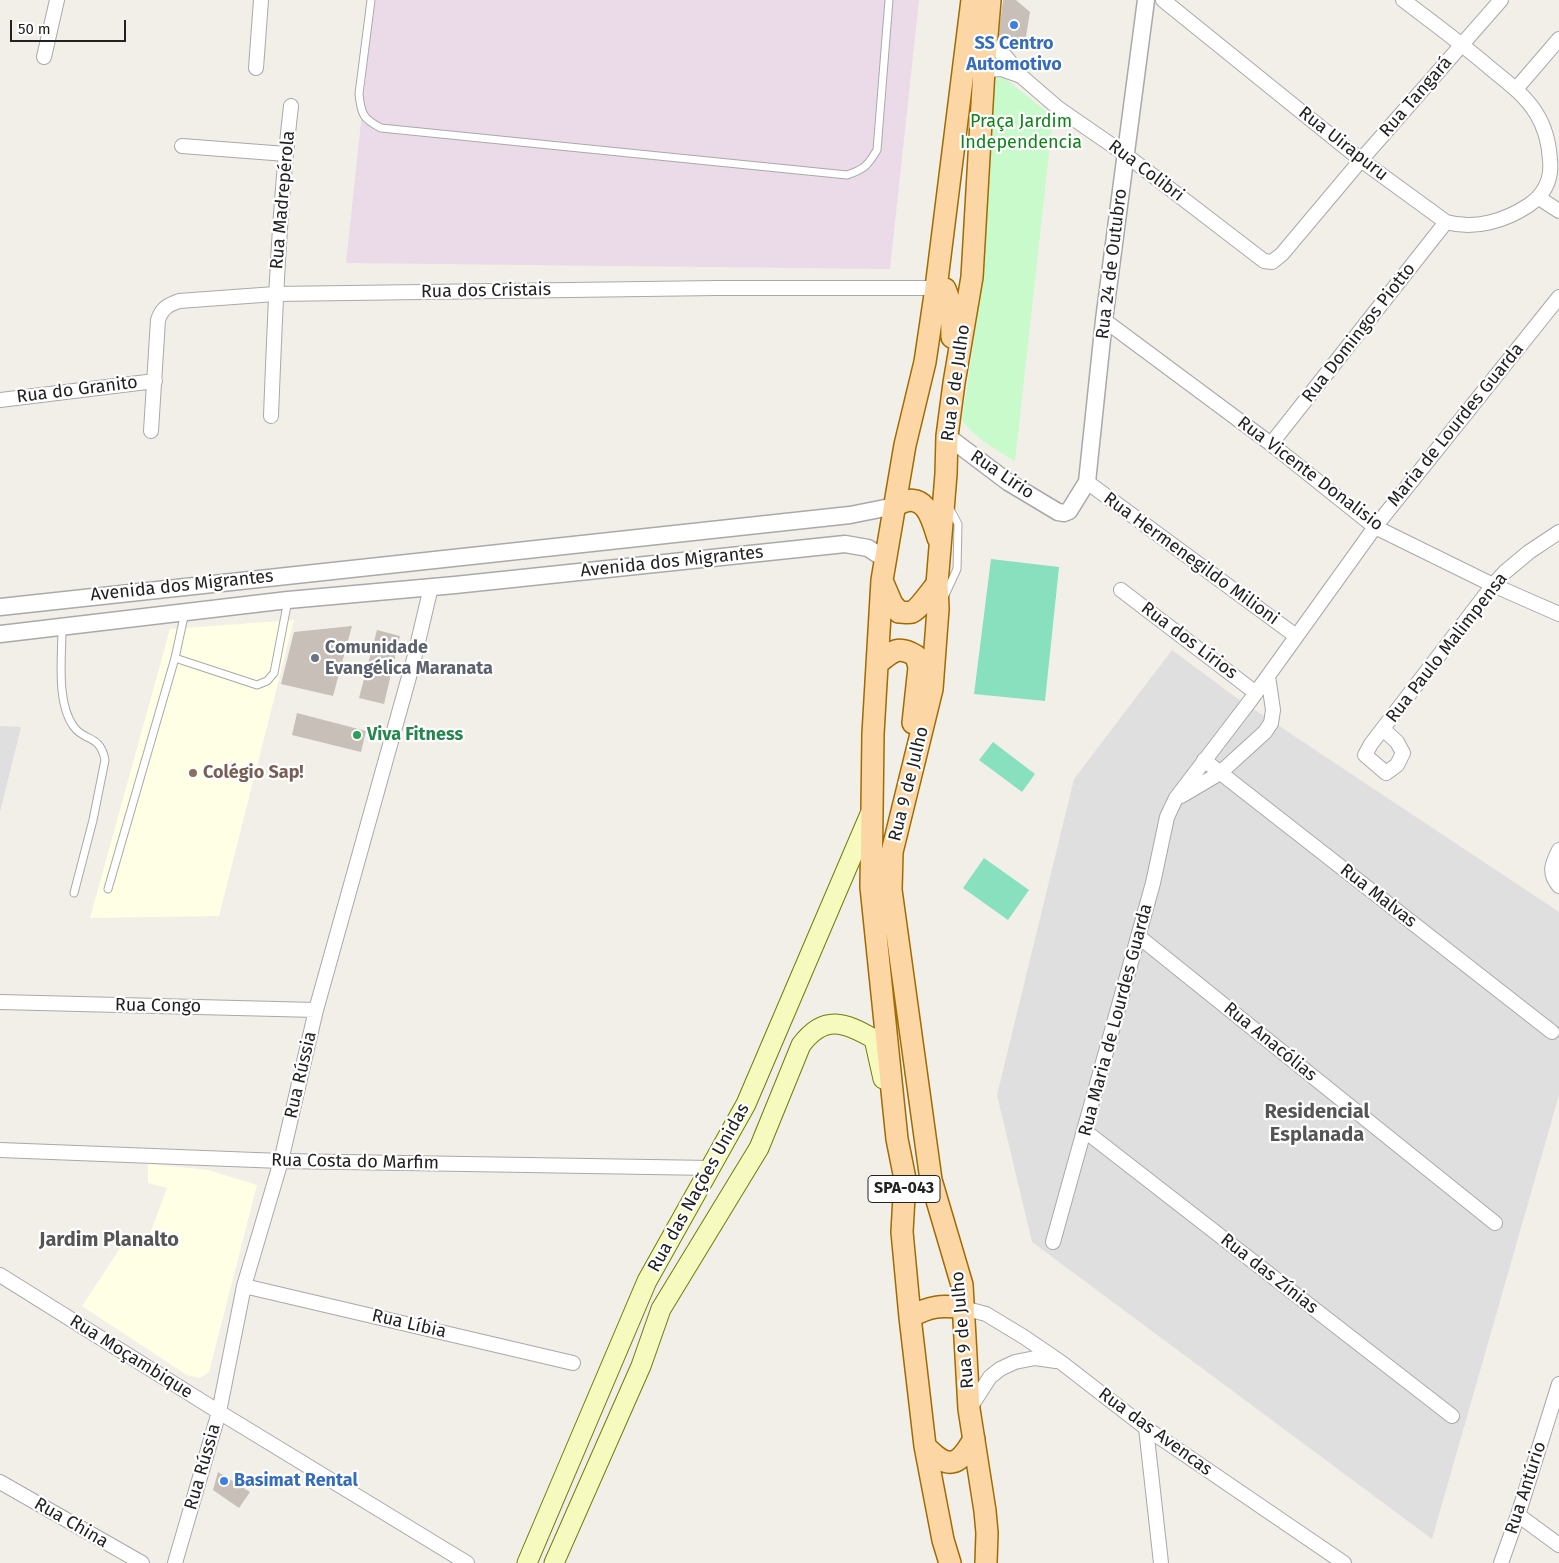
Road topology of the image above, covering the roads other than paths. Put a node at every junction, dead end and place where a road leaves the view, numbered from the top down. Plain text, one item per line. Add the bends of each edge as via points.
1 (57, 0) edge
2 (261, 0) edge
3 (371, 0) edge
4 (889, 0) edge
5 (972, 0) edge
6 (990, 0) edge
7 (1146, 0) edge
8 (1163, 0) edge
9 (1403, 0) edge
10 (1501, 0) edge
11 (1559, 39) edge
12 (987, 41) junction
13 (1462, 45) junction
14 (44, 57) dead end
15 (256, 68) dead end
16 (984, 70) junction
17 (962, 74) junction
18 (1021, 76) junction
19 (1516, 89) junction
20 (291, 106) dead end
21 (182, 146) dead end
22 (286, 154) junction
23 (1126, 155) junction
24 (1361, 160) junction
25 (1539, 198) junction
26 (1559, 211) edge
27 (1446, 222) junction
28 (1272, 262) joint
29 (936, 288) junction
30 (276, 294) junction
31 (1559, 297) edge
32 (1104, 320) junction
33 (155, 381) junction
34 (954, 383) junction
35 (0, 400) edge
36 (271, 416) dead end
37 (151, 431) dead end
38 (947, 436) junction
39 (1271, 444) junction
40 (1087, 482) junction
41 (945, 498) junction
42 (895, 506) junction
43 (1058, 512) joint
44 (1375, 526) junction
45 (1559, 532) edge
46 (571, 545) junction
47 (941, 548) junction
48 (364, 567) junction
49 (883, 570) junction
50 (937, 584) junction
51 (455, 585) junction
52 (1493, 585) junction
53 (431, 587) junction
54 (1122, 590) dead end
55 (113, 593) junction
56 (288, 600) junction
57 (50, 602) junction
58 (0, 607) edge
59 (938, 609) junction
60 (185, 611) junction
61 (1559, 614) edge
62 (106, 621) junction
63 (54, 628) junction
64 (0, 634) edge
65 (1296, 636) junction
66 (175, 658) junction
67 (877, 664) junction
68 (1268, 676) junction
69 (1256, 692) junction
70 (1383, 729) dead end
71 (1204, 760) junction
72 (1220, 773) junction
73 (1176, 798) junction
74 (871, 813) junction
75 (1559, 850) edge
76 (892, 852) junction
77 (1559, 886) edge
78 (108, 889) dead end
79 (74, 893) dead end
80 (1138, 936) junction
81 (0, 1002) edge
82 (316, 1010) junction
83 (1552, 1032) dead end
84 (1085, 1131) junction
85 (897, 1139) junction
86 (0, 1150) edge
87 (282, 1161) junction
88 (711, 1168) junction
89 (1495, 1223) dead end
90 (1053, 1242) dead end
91 (0, 1275) edge
92 (244, 1286) junction
93 (963, 1308) junction
94 (910, 1317) junction
95 (1062, 1362) junction
96 (573, 1363) dead end
97 (1559, 1384) edge
98 (969, 1409) junction
99 (219, 1412) junction
100 (1452, 1416) dead end
101 (1146, 1428) junction
102 (974, 1439) junction
103 (925, 1446) junction
104 (0, 1482) edge
105 (1518, 1515) junction
106 (1559, 1545) edge
107 (142, 1563) edge
108 (175, 1563) edge
109 (467, 1563) edge
110 (527, 1563) edge
111 (554, 1563) edge
112 (950, 1563) edge
113 (986, 1563) edge
114 (1161, 1563) edge
115 (1344, 1563) edge
116 (1501, 1563) edge

1 - 14 street
2 - 15 street
3 - 4 lane via 359,94 361,110 368,122 381,128 847,175 862,170 877,150
5 - 17 main road, Rua 9 de Julho
6 - 12 main road, Rua 9 de Julho
7 - 23 street, Rua 24 de Outubro
8 - 24 street, Rua Uirapuru
9 - 13 street
10 - 13 street, Rua Tangará
11 - 19 street
12 - 16 main road, Rua 9 de Julho
12 - 18 street, Rua Colibri
13 - 19 street
13 - 24 street, Rua Tangará
16 - 17 street, Rua Colibri
16 - 18 street, Rua Colibri via 1000,69
16 - 34 main road, Rua 9 de Julho via 972,277
17 - 29 main road, Rua 9 de Julho
18 - 23 street, Rua Colibri via 1058,108
19 - 25 street via 1535,111 1547,137 1551,168 1547,185
20 - 22 street, Rua Madrepérola
21 - 22 street
22 - 30 street, Rua Madrepérola
23 - 28 street, Rua Colibri via 1264,261
23 - 32 street, Rua 24 de Outubro
24 - 27 street, Rua Uirapuru
24 - 28 street, Rua Tangará
25 - 26 street
25 - 27 street, Rua Uirapuru via 1503,220 1477,225
27 - 39 street, Rua Domingos Piotto
29 - 30 street, Rua dos Cristais
29 - 34 main road via 945,289 952,310 948,368
29 - 42 main road, Rua 9 de Julho via 925,362 905,445
30 - 33 street, Rua dos Cristais via 169,304 158,320
30 - 36 street, Rua Madrepérola
31 - 44 street, Maria de Lourdes Guarda
32 - 39 street, Rua Vicente Donalisio
32 - 40 street, Rua 24 de Outubro
33 - 35 street, Rua do Granito
33 - 37 street, Rua dos Cristais
34 - 38 main road, Rua 9 de Julho
38 - 41 main road, Rua 9 de Julho
38 - 43 street, Rua Lirio via 1008,482
39 - 44 street, Rua Vicente Donalisio
40 - 43 street, Rua 24 de Outubro via 1070,512
40 - 65 street, Rua Hermenegildo Milioni
41 - 47 main road, Rua 9 de Julho
41 - 59 lane via 958,524 957,569
42 - 46 street, Avenida dos Migrantes via 850,515
42 - 47 main road via 903,501 920,503 930,512
42 - 49 main road, Rua 9 de Julho
44 - 52 street, Rua Vicente Donalisio
44 - 65 street, Maria de Lourdes Guarda
45 - 52 street, Rua Paulo Malimpensa via 1505,572
46 - 48 street, Avenida dos Migrantes
46 - 51 street, Avenida dos Migrantes via 552,554 463,563 447,573
47 - 50 main road, Rua 9 de Julho
48 - 55 street, Avenida dos Migrantes
48 - 60 street, Avenida dos Migrantes via 341,577 199,592 191,596
49 - 50 main road via 892,604 899,612 912,612
49 - 51 street, Avenida dos Migrantes via 868,548 845,544
49 - 67 main road, Rua 9 de Julho
50 - 59 main road, Rua 9 de Julho
51 - 53 street, Avenida dos Migrantes
52 - 61 street, Rua Vicente Donalisio
52 - 70 street, Rua Paulo Malimpensa
53 - 56 street, Avenida dos Migrantes
53 - 82 street, Rua Rússia
54 - 69 street, Rua dos Lírios
55 - 57 street, Avenida dos Migrantes
55 - 62 street via 97,604 100,617
56 - 60 street, Avenida dos Migrantes
56 - 66 lane via 274,673 267,681 257,685
57 - 58 street, Avenida dos Migrantes
57 - 63 street via 63,609 64,615
59 - 76 main road, Rua 9 de Julho via 932,689
60 - 62 street, Avenida dos Migrantes
60 - 66 lane
62 - 63 street, Avenida dos Migrantes
63 - 64 street, Avenida dos Migrantes
63 - 79 lane via 65,707 75,729 93,738 105,760
65 - 68 street, Maria de Lourdes Guarda
66 - 78 lane
67 - 74 main road, Rua 9 de Julho
67 - 76 main road via 890,652 900,649 916,656 919,666 913,720 888,824
68 - 69 street, Rua Maria de Lourdes Guarda
68 - 72 street via 1273,710 1271,723
69 - 71 street, Rua Maria de Lourdes Guarda
71 - 72 street, Rua Malvas
71 - 73 street, Rua Maria de Lourdes Guarda
72 - 73 street
72 - 83 street, Rua Malvas
73 - 80 street, Rua Maria de Lourdes Guarda via 1167,817
74 - 85 main road, Rua 9 de Julho / SPA-043 via 871,887
74 - 88 main road, Rua das Nações Unidas via 746,1104
75 - 77 street via 1552,863 1553,878
76 - 93 main road, Rua 9 de Julho / SPA-043 via 891,890 930,1171 962,1285
80 - 84 street, Rua Maria de Lourdes Guarda
80 - 89 street, Rua Anacólias
81 - 82 street, Rua Congo
82 - 87 street, Rua Rússia
84 - 90 street, Rua Maria de Lourdes Guarda
84 - 100 street, Rua das Zínias
85 - 94 main road, Rua 9 de Julho / SPA-043 via 905,1179 902,1232
85 - 111 main road, Rua das Nações Unidas via 874,1039 841,1023 820,1027 810,1033 801,1045 759,1148 661,1309 641,1366
86 - 87 street, Rua Costa do Marfim
87 - 88 street, Rua Costa do Marfim
87 - 92 street, Rua Rússia
88 - 110 main road, Rua das Nações Unidas via 647,1281
91 - 99 street, Rua Moçambique
92 - 96 street, Rua Líbia
92 - 99 street, Rua Rússia
93 - 94 main road via 937,1306
93 - 95 street, Rua das Avencas via 986,1314
93 - 98 main road, Rua 9 de Julho / SPA-043
94 - 103 main road, Rua 9 de Julho / SPA-043
95 - 98 street via 1035,1358 1000,1369 990,1377
95 - 101 street, Rua das Avencas
97 - 105 street, Rua Antúrio
98 - 102 main road, Rua 9 de Julho / SPA-043
99 - 108 street, Rua Rússia
99 - 109 street, Rua Moçambique
101 - 114 street
101 - 115 street, Rua das Avencas
102 - 103 main road via 966,1453 955,1462 941,1459
102 - 113 main road, Rua 9 de Julho / SPA-043 via 985,1511
103 - 112 main road, Rua 9 de Julho / SPA-043
104 - 107 street, Rua China
105 - 106 street
105 - 116 street, Rua Antúrio

